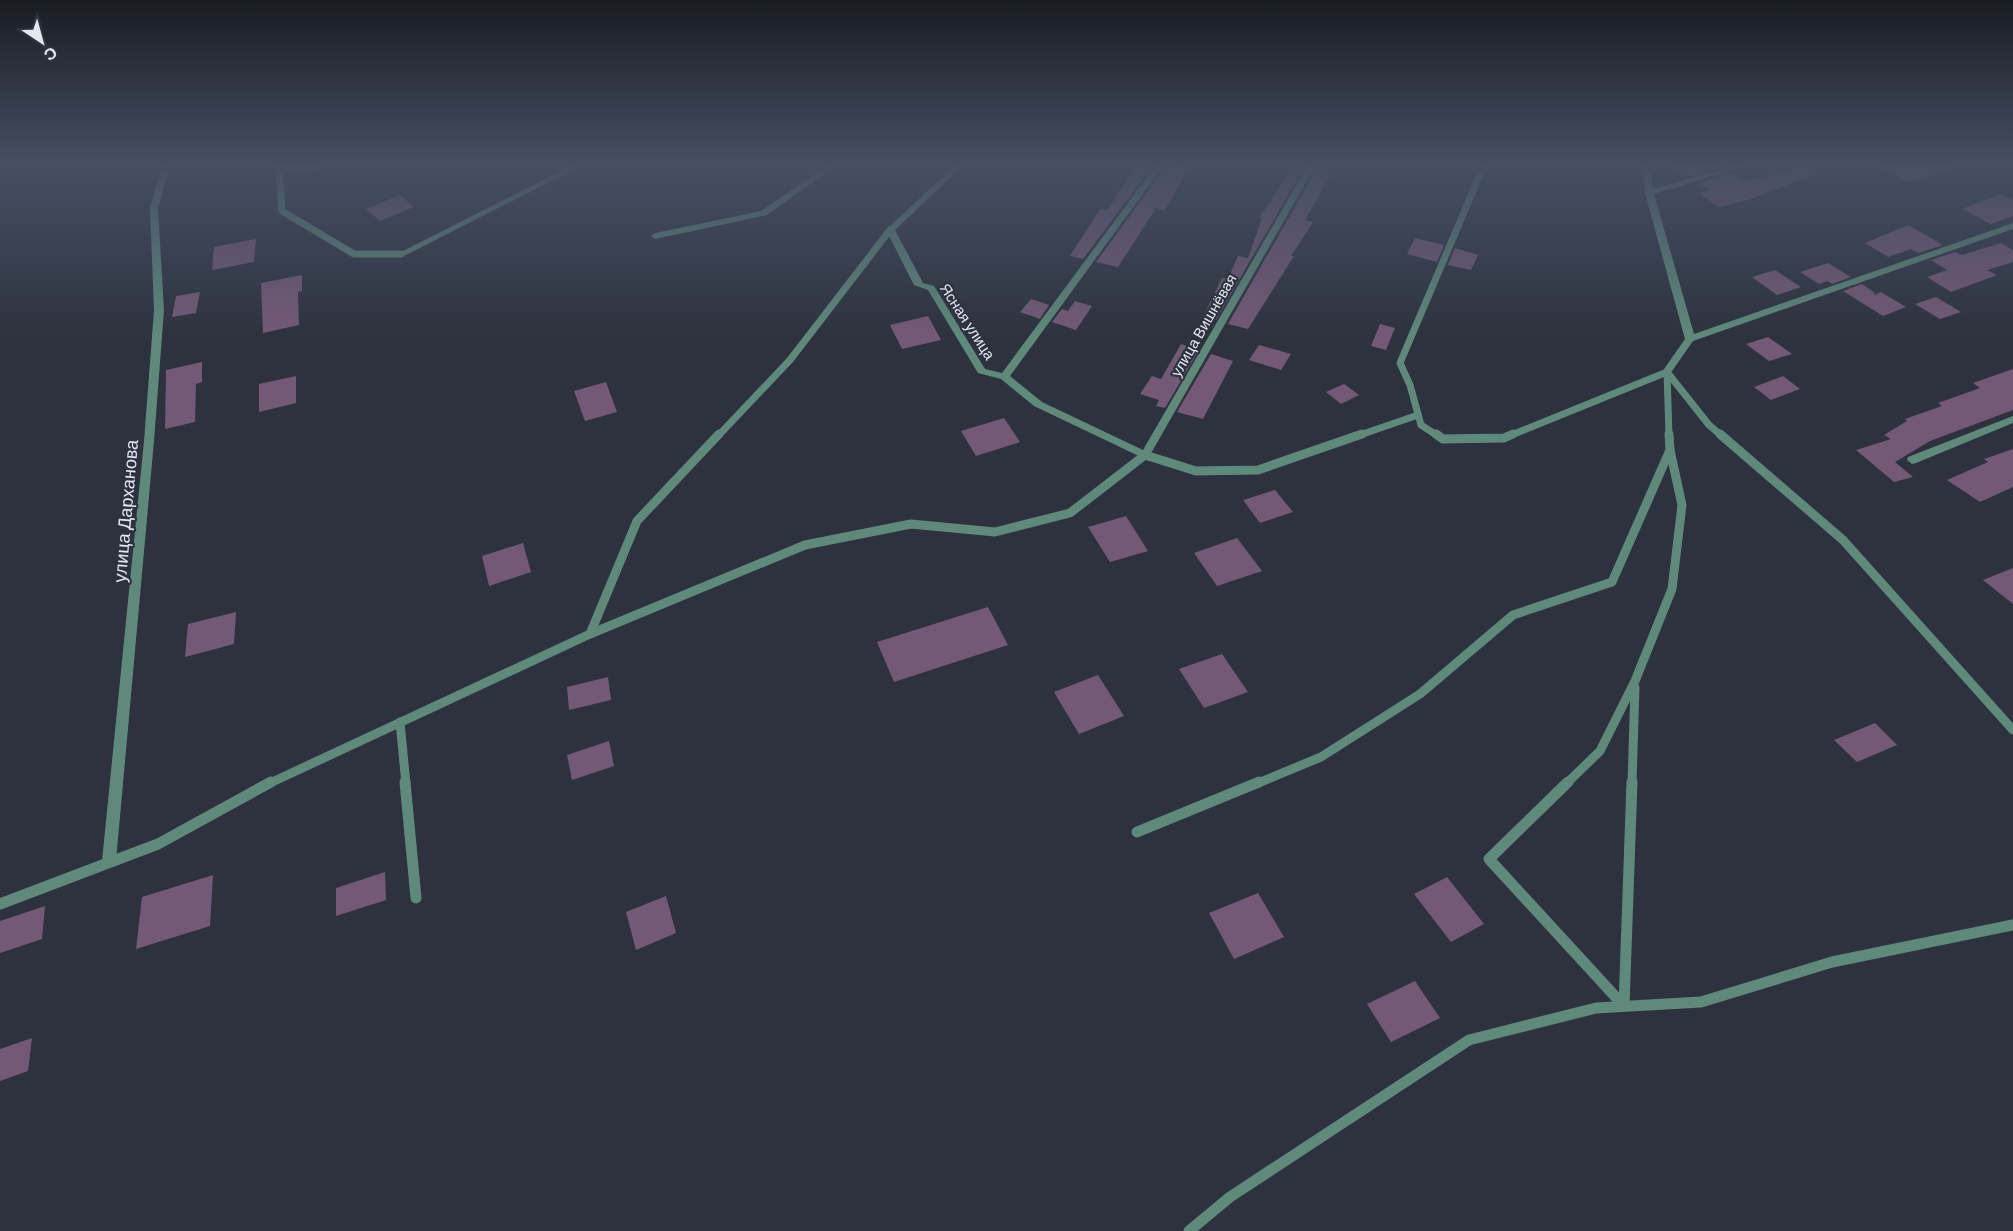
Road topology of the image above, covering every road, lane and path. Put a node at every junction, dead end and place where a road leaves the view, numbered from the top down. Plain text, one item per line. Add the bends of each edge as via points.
1 (155, 222) edge
2 (301, 222) edge
3 (464, 222) edge
4 (719, 222) edge
5 (898, 222) edge
6 (1118, 222) edge
7 (1279, 222) edge
8 (1460, 222) edge
9 (1657, 222) edge
10 (2013, 226) edge
11 (890, 230) junction
12 (655, 236) dead end
13 (401, 254) joint
14 (1690, 339) junction
15 (1667, 372) junction
16 (1004, 377) junction
17 (1418, 415) junction
18 (2013, 419) edge
19 (1670, 450) junction
20 (1145, 455) junction
21 (1912, 460) dead end
22 (590, 634) junction
23 (1635, 681) junction
24 (400, 723) junction
25 (2013, 730) edge
26 (1137, 832) dead end
27 (109, 861) junction
28 (416, 898) dead end
29 (0, 904) edge
30 (2013, 924) edge
31 (1624, 1006) junction
32 (1189, 1231) edge

1 - 27 street, улица Дарханова via 158,322
2 - 13 lane via 354,254
3 - 13 street
4 - 12 street
5 - 11 street
6 - 16 street
7 - 20 street, улица Вишнёвая
8 - 17 lane via 1400,363
9 - 14 street
10 - 14 street
11 - 16 street, Ясная улица via 919,285 931,288 981,371
11 - 22 lane via 790,360 637,521
14 - 15 street
15 - 17 lane via 1504,438 1443,439 1421,425
15 - 19 lane
15 - 25 lane via 1709,425 1843,540
16 - 20 street, Ясная улица via 1038,404
17 - 20 lane via 1258,470 1196,471
18 - 21 street
19 - 23 lane via 1682,505 1671,589
19 - 26 lane via 1612,582 1513,615 1420,694 1321,757
20 - 22 lane via 1070,513 995,532 911,524 806,545
22 - 24 lane
23 - 31 lane
23 - 31 lane via 1600,751 1489,859
24 - 27 lane via 273,781 158,844
24 - 28 lane
27 - 29 lane
30 - 31 lane via 1832,962 1701,1002
31 - 32 lane via 1596,1008 1469,1040 1230,1197

